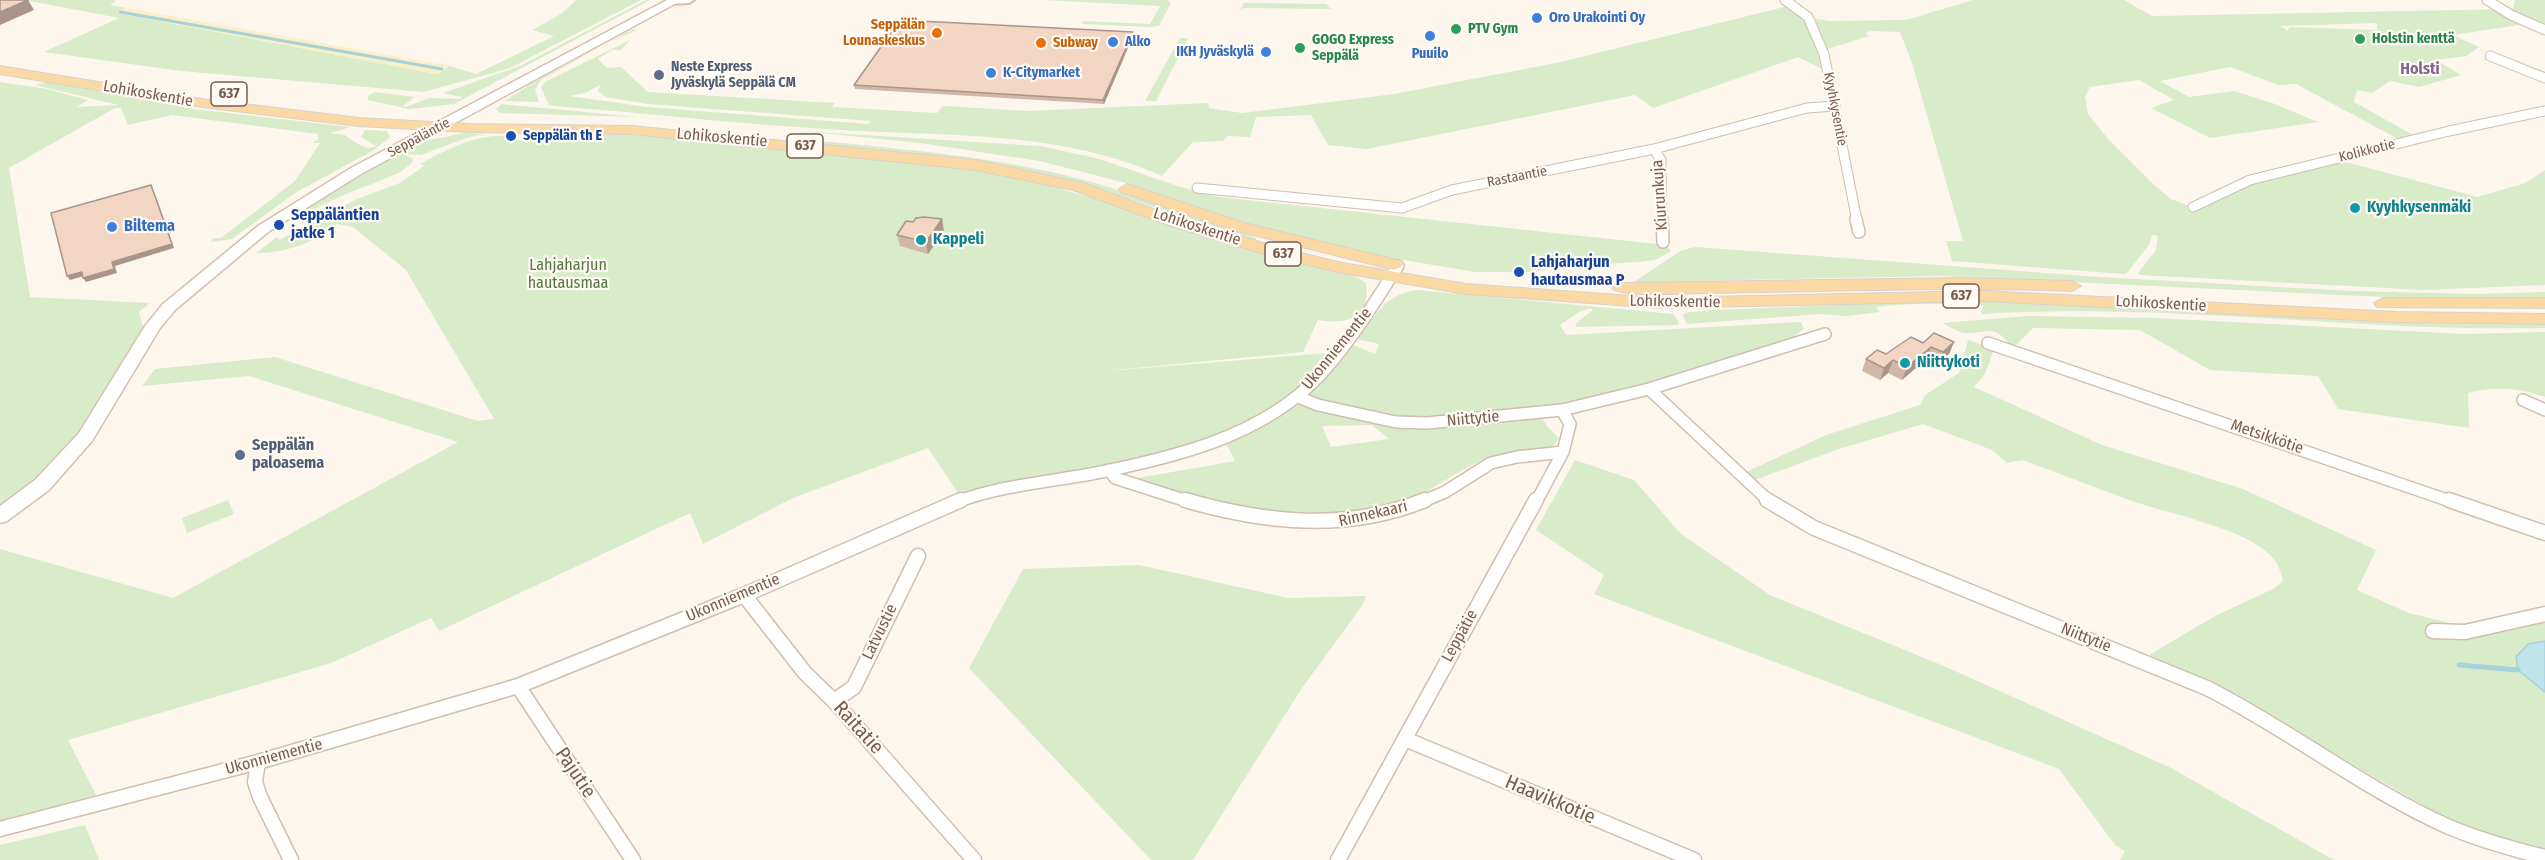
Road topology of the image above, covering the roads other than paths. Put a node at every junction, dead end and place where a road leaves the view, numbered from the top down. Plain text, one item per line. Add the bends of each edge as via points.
1 (656, 0) edge
2 (689, 0) edge
3 (1785, 0) edge
4 (2487, 0) edge
5 (674, 1) edge
6 (2545, 30) edge
7 (2490, 56) dead end
8 (0, 60) edge
9 (0, 70) edge
10 (2545, 78) edge
11 (1835, 106) junction
12 (2545, 111) edge
13 (442, 121) junction
14 (1654, 149) junction
15 (1197, 188) dead end
16 (2193, 207) dead end
17 (1859, 232) dead end
18 (1663, 242) dead end
19 (1395, 272) junction
20 (2545, 303) edge
21 (2545, 319) edge
22 (1825, 334) dead end
23 (1988, 343) dead end
24 (1649, 389) junction
25 (1298, 397) junction
26 (2523, 400) dead end
27 (1562, 410) junction
28 (2545, 410) edge
29 (1563, 452) junction
30 (1109, 470) junction
31 (42, 485) junction
32 (0, 516) edge
33 (0, 527) edge
34 (2545, 533) edge
35 (918, 556) dead end
36 (744, 595) junction
37 (2545, 614) edge
38 (2433, 631) dead end
39 (518, 686) junction
40 (834, 701) junction
41 (1405, 739) junction
42 (258, 762) junction
43 (0, 829) edge
44 (2545, 857) edge
45 (291, 860) edge
46 (633, 860) edge
47 (974, 860) edge
48 (1338, 860) edge
49 (1694, 860) edge

1 - 13 main road, Seppäläntie
2 - 5 street, Seppäläntie
3 - 11 street, Kyyhkysentie via 1808,17 1815,31
4 - 6 street
5 - 13 main road, Seppäläntie
7 - 10 street
8 - 13 main road, Lohikoskentie / 637
9 - 13 main road, Lohikoskentie / 637 via 202,103 347,120
11 - 14 street, Rastaantie via 1807,108
11 - 17 street, Kyyhkysentie
12 - 16 street, Kolikkotie via 2250,180
13 - 19 main road, Lohikoskentie / 637 via 644,131 976,165 1077,186 1177,223 1284,254
13 - 19 main road, Lohikoskentie / 637 via 671,123 984,154 1094,177 1239,227
13 - 31 main road, Seppäläntie via 327,178 268,215 195,275 153,326 86,437
14 - 15 street, Rastaantie via 1452,190 1402,208
14 - 18 street, Kiurunkuja via 1661,160
19 - 20 main road, Lohikoskentie / 637 via 1615,288 1976,281 2388,303
19 - 21 main road, Lohikoskentie / 637 via 1517,294 1659,303 1984,296 2396,317
19 - 25 street, Ukonniementie via 1355,332
22 - 24 street, Niittytie
23 - 34 street, Metsikkötie
24 - 27 street, Niittytie
24 - 44 street, Niittytie via 1762,497 1814,528 2236,701 2438,822 2485,841
25 - 27 street, Niittytie via 1396,423
25 - 30 street, Ukonniementie via 1222,439 1179,455
26 - 28 street
27 - 29 street, Leppätie via 1570,424
29 - 30 street, Rinnekaari via 1491,463 1436,496 1409,507 1343,523 1268,519 1158,492 1115,478
29 - 41 street, Leppätie
30 - 36 street, Ukonniementie via 969,497 924,513
31 - 32 main road, Seppäläntie
31 - 33 main road, Seppäläntie via 22,511
35 - 40 street, Latvustie via 854,687
36 - 39 street, Ukonniementie
36 - 40 street, Raitatie via 786,651
37 - 38 street via 2465,632
39 - 42 street, Ukonniementie
39 - 46 street, Pajutie
40 - 47 street, Raitatie
41 - 48 street, Leppätie
41 - 49 street, Haavikkotie
42 - 43 street, Ukonniementie
42 - 45 street via 255,782 260,797

